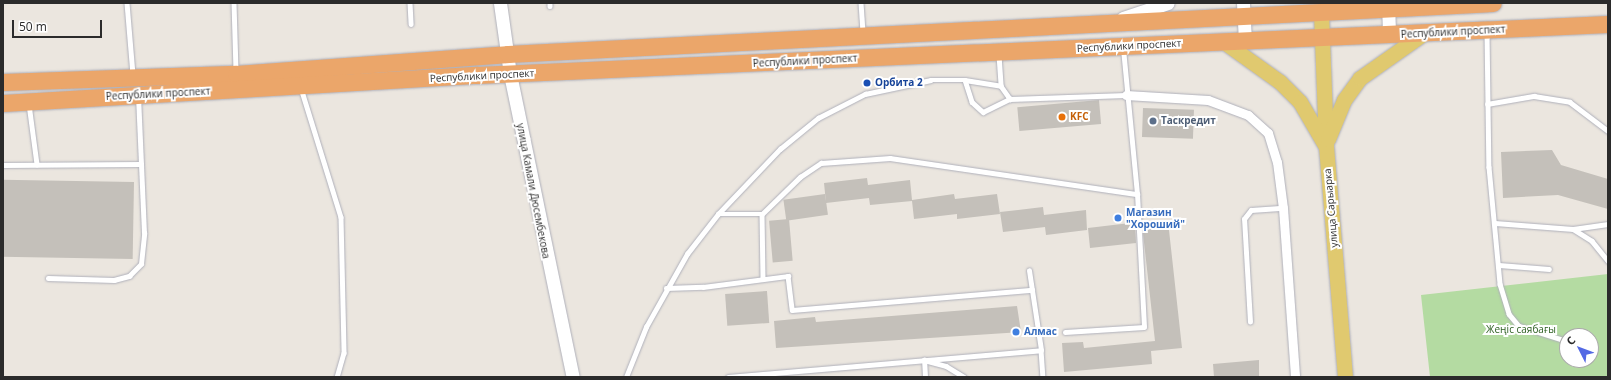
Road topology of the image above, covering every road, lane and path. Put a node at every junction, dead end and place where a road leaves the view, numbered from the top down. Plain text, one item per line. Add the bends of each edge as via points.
1 (127, 3) edge
2 (234, 3) edge
3 (410, 3) edge
4 (500, 3) edge
5 (861, 3) edge
6 (1168, 3) edge
7 (1493, 3) edge
8 (1388, 5) edge
9 (1244, 10) edge
10 (1321, 13) junction
11 (1108, 23) junction
12 (410, 24) dead end
13 (1608, 24) edge
14 (1487, 30) junction
15 (1424, 33) junction
16 (1389, 35) junction
17 (864, 36) junction
18 (1321, 38) junction
19 (1245, 41) junction
20 (1224, 42) junction
21 (1123, 47) junction
22 (999, 52) junction
23 (508, 54) junction
24 (236, 74) junction
25 (510, 74) junction
26 (133, 76) junction
27 (965, 80) junction
28 (3, 82) edge
29 (301, 86) junction
30 (1001, 86) junction
31 (138, 94) junction
32 (1126, 95) junction
33 (1010, 99) junction
34 (29, 102) junction
35 (3, 103) edge
36 (1487, 104) junction
37 (1608, 131) edge
38 (1326, 146) junction
39 (37, 164) junction
40 (140, 164) junction
41 (3, 165) edge
42 (1137, 194) junction
43 (1283, 208) junction
44 (718, 214) junction
45 (762, 214) junction
46 (1495, 223) junction
47 (1608, 224) edge
48 (1573, 229) junction
49 (1608, 261) edge
50 (1499, 264) junction
51 (1549, 269) dead end
52 (1029, 271) dead end
53 (48, 278) dead end
54 (763, 279) junction
55 (666, 288) junction
56 (1032, 290) junction
57 (1250, 322) dead end
58 (1065, 332) dead end
59 (1559, 339) edge
60 (1041, 350) junction
61 (924, 360) junction
62 (337, 377) edge
63 (573, 377) edge
64 (626, 377) edge
65 (728, 377) edge
66 (925, 377) edge
67 (964, 377) edge
68 (1043, 377) edge
69 (1295, 377) edge
70 (1345, 377) edge

1 - 26 lane
2 - 24 lane
3 - 12 lane
4 - 23 main road, улица Камали Дюсембекова
5 - 17 lane
6 - 11 main road
7 - 8 highway, Республики проспект
8 - 10 highway, Республики проспект
8 - 16 main road
9 - 10 highway, Республики проспект
9 - 11 highway, Республики проспект
9 - 19 main road
10 - 18 main road, улица Сарыарка
11 - 17 highway, Республики проспект
13 - 14 highway, Республики проспект
14 - 15 highway, Республики проспект
14 - 36 lane
15 - 16 highway, Республики проспект
15 - 38 main road via 1360,78 1344,100
16 - 18 highway, Республики проспект
17 - 23 highway, Республики проспект
18 - 19 highway, Республики проспект
18 - 38 main road, улица Сарыарка
19 - 20 highway, Республики проспект
20 - 21 highway, Республики проспект
20 - 38 main road via 1280,82 1300,102
21 - 22 highway, Республики проспект
21 - 32 lane
22 - 25 highway, Республики проспект
22 - 30 lane
23 - 24 highway, Республики проспект
23 - 25 main road, улица Камали Дюсембекова
24 - 26 highway, Республики проспект
25 - 29 highway, Республики проспект
25 - 63 main road, улица Камали Дюсембекова
26 - 28 highway, Республики проспект
27 - 30 lane
27 - 33 lane via 972,102 983,112
27 - 44 lane via 931,80 865,94 838,106 780,150
29 - 31 highway, Республики проспект
29 - 62 lane via 341,217 344,353
30 - 33 lane
31 - 34 highway, Республики проспект
31 - 40 lane
32 - 33 lane
32 - 42 lane
32 - 43 street via 1208,100 1248,115 1268,133 1277,162
34 - 35 highway, Республики проспект
34 - 39 lane
36 - 37 lane via 1534,96 1570,102
36 - 46 lane
38 - 70 main road, улица Сарыарка
39 - 40 lane
39 - 41 lane
40 - 53 lane via 144,233 141,264 130,276 114,280
42 - 45 lane via 890,158 821,163 800,177
42 - 58 lane via 1144,326
43 - 57 lane via 1251,210 1244,219
43 - 69 street
44 - 45 lane
44 - 55 lane via 687,254
45 - 54 lane
46 - 48 lane
46 - 50 lane
47 - 48 lane
48 - 49 lane via 1592,241
50 - 51 lane
50 - 59 lane via 1500,284 1509,314 1519,326
52 - 56 lane
54 - 55 lane via 703,287
54 - 56 lane via 788,276 792,310
55 - 64 lane
56 - 60 lane
60 - 61 lane
60 - 68 lane
61 - 65 lane
61 - 66 lane
61 - 67 lane via 946,366

